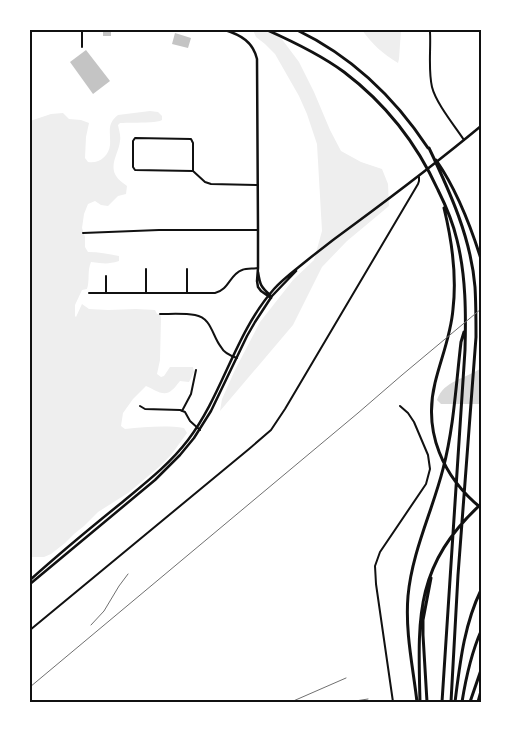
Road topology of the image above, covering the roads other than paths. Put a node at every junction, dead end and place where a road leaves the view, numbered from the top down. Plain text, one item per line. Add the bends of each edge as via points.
1 (82, 30) edge
2 (225, 30) edge
3 (268, 30) edge
4 (296, 30) edge
5 (430, 32) dead end
6 (82, 47) dead end
7 (481, 126) edge
8 (464, 140) junction
9 (429, 148) junction
10 (193, 171) junction
11 (418, 176) junction
12 (258, 185) junction
13 (442, 197) junction
14 (258, 230) junction
15 (83, 233) dead end
16 (481, 259) edge
17 (300, 266) junction
18 (258, 268) junction
19 (146, 269) dead end
20 (187, 269) dead end
21 (106, 276) dead end
22 (274, 289) junction
23 (263, 291) junction
24 (106, 293) junction
25 (146, 293) junction
26 (187, 293) junction
27 (89, 294) dead end
28 (270, 296) junction
29 (263, 302) junction
30 (160, 314) dead end
31 (466, 327) junction
32 (235, 358) junction
33 (196, 370) dead end
34 (140, 406) dead end
35 (400, 406) dead end
36 (182, 411) junction
37 (198, 429) junction
38 (481, 506) edge
39 (432, 570) junction
40 (30, 580) edge
41 (30, 584) edge
42 (481, 590) edge
43 (30, 630) edge
44 (481, 631) edge
45 (481, 670) edge
46 (481, 691) edge
47 (394, 702) edge
48 (418, 702) edge
49 (427, 702) edge
50 (442, 702) edge
51 (451, 702) edge
52 (455, 702) edge
53 (462, 702) edge
54 (470, 702) edge
55 (478, 702) edge

1 - 6 street
2 - 12 main road via 247,41 257,59
3 - 13 highway via 344,72 371,95 420,155
4 - 9 highway via 351,63 381,89
5 - 8 street via 433,89
7 - 8 main road
8 - 11 main road
9 - 16 highway via 463,208
9 - 51 highway via 466,239 476,310
10 - 10 street via 191,139 136,138 133,141 135,170
10 - 12 street via 208,183
11 - 17 main road
11 - 43 street via 418,184 275,426
12 - 14 main road
13 - 31 highway via 461,258
13 - 38 highway via 453,250 454,300 452,320 434,385 433,426 446,468 460,488
14 - 15 street
14 - 18 main road
17 - 22 main road
17 - 28 main road
18 - 23 main road via 257,283
18 - 26 street via 240,271 218,292
19 - 25 street
20 - 26 street
21 - 24 street
22 - 23 main road
22 - 28 main road
23 - 28 main road
23 - 29 main road
24 - 25 street
24 - 27 street
25 - 26 street
28 - 29 main road
28 - 32 main road
29 - 32 main road via 249,324
30 - 32 street via 204,318 220,347
31 - 48 highway via 461,342 449,444 411,572 408,624
31 - 50 highway
32 - 37 main road
33 - 36 street via 191,394
34 - 36 street
35 - 47 street via 414,422 430,469 426,484 380,552 375,566
36 - 37 street
37 - 40 main road via 162,469
37 - 41 main road via 180,456 163,473
38 - 39 highway via 452,536
39 - 48 highway via 420,616
39 - 49 highway via 423,620
42 - 52 highway via 467,625
44 - 53 highway
45 - 54 highway
46 - 55 highway

